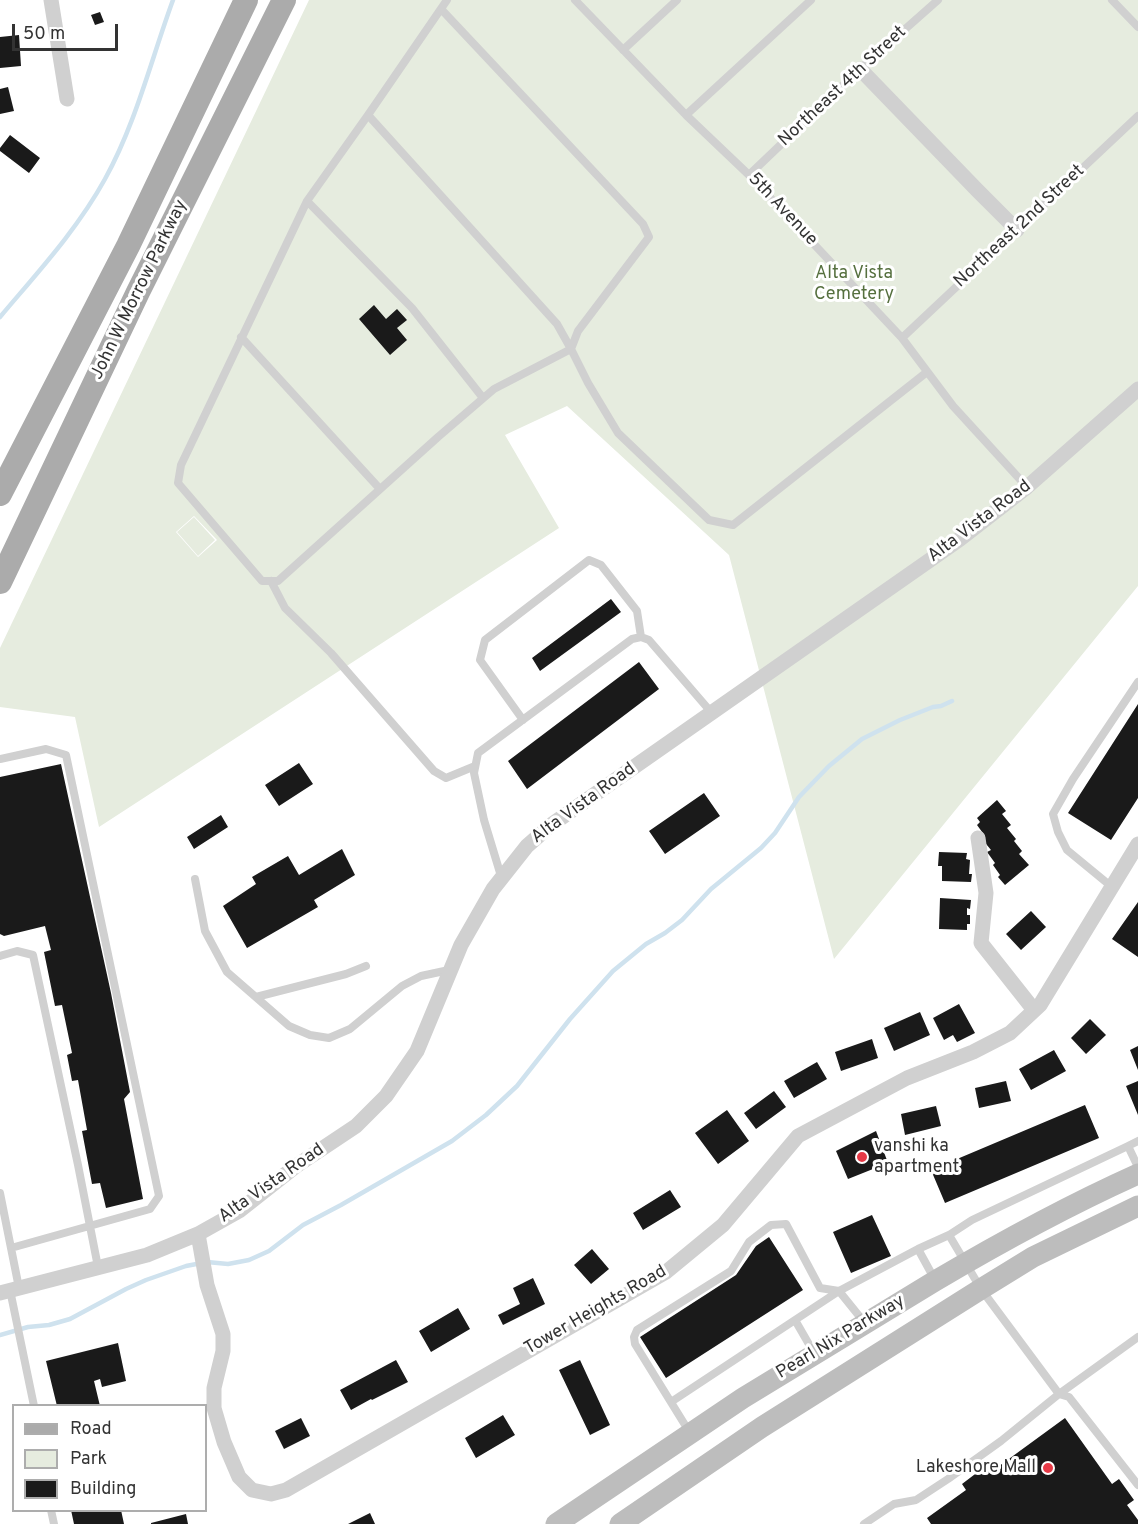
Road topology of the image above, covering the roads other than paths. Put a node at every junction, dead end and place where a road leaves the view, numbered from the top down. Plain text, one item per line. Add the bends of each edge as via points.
1 (51, 0) edge
2 (246, 0) edge
3 (284, 0) edge
4 (447, 0) edge
5 (575, 0) edge
6 (677, 0) edge
7 (811, 0) edge
8 (938, 0) edge
9 (1112, 0) edge
10 (441, 9) junction
11 (1138, 27) edge
12 (622, 50) junction
13 (860, 69) junction
14 (67, 99) dead end
15 (368, 115) junction
16 (686, 116) junction
17 (1138, 116) edge
18 (749, 175) junction
19 (307, 201) junction
20 (1017, 230) junction
21 (241, 336) junction
22 (902, 338) junction
23 (571, 349) junction
24 (927, 372) junction
25 (1138, 389) edge
26 (483, 398) junction
27 (1027, 487) junction
28 (380, 489) junction
29 (0, 494) edge
30 (272, 581) junction
31 (0, 582) edge
32 (641, 637) junction
33 (1138, 682) edge
34 (711, 712) junction
35 (523, 720) junction
36 (0, 759) edge
37 (475, 766) junction
38 (978, 838) dead end
39 (1138, 844) edge
40 (502, 878) junction
41 (195, 879) dead end
42 (1112, 887) junction
43 (0, 956) edge
44 (366, 966) dead end
45 (451, 970) junction
46 (256, 997) junction
47 (1034, 1010) junction
48 (1138, 1142) edge
49 (1128, 1146) junction
50 (1138, 1167) edge
51 (1138, 1174) edge
52 (0, 1193) edge
53 (1138, 1206) edge
54 (90, 1226) junction
55 (198, 1234) junction
56 (949, 1235) junction
57 (11, 1248) junction
58 (918, 1249) junction
59 (965, 1263) junction
60 (98, 1267) junction
61 (935, 1281) junction
62 (981, 1289) junction
63 (10, 1290) edge
64 (839, 1291) junction
65 (795, 1320) junction
66 (865, 1323) junction
67 (1138, 1337) edge
68 (815, 1354) junction
69 (1059, 1394) junction
70 (671, 1402) junction
71 (34, 1404) edge
72 (691, 1433) junction
73 (1138, 1485) edge
74 (556, 1524) edge
75 (620, 1524) edge
76 (864, 1524) edge

1 - 14 street
2 - 29 main road, John W Morrow Parkway via 128,246
3 - 31 main road, John W Morrow Parkway via 138,292
4 - 10 lane
5 - 12 lane, 5th Avenue
6 - 12 lane
7 - 16 lane
8 - 13 lane, Northeast 4th Street
9 - 11 lane
10 - 15 lane
10 - 23 lane via 643,224 649,237 578,331
12 - 16 lane, 5th Avenue
13 - 18 lane, Northeast 4th Street
13 - 20 street
15 - 19 lane
15 - 23 lane via 557,324
16 - 18 lane, 5th Avenue
17 - 20 lane, Northeast 2nd Street
18 - 22 lane, 5th Avenue
19 - 21 lane
19 - 26 lane via 412,308
20 - 22 lane, Northeast 2nd Street
21 - 28 lane
21 - 30 lane via 181,465 178,483 262,581
22 - 24 lane, 5th Avenue
23 - 24 lane via 618,433 709,520 733,525
23 - 26 lane
24 - 27 lane, 5th Avenue
25 - 27 street, Alta Vista Road
26 - 28 lane
27 - 34 street, Alta Vista Road via 960,539
28 - 30 lane via 278,581
30 - 37 lane via 285,608 331,653 434,771 446,778
32 - 34 lane via 649,640
32 - 35 lane via 632,639
32 - 35 lane via 638,611 601,565 589,560 485,640 480,660
33 - 42 lane via 1053,814 1067,850
34 - 40 street, Alta Vista Road via 551,825 527,846
35 - 37 lane via 478,753
36 - 54 lane via 46,749 66,755 159,1196 150,1209
37 - 40 lane via 484,820
38 - 47 street via 986,893 981,943
39 - 42 street, Tower Heights Road
40 - 45 street, Alta Vista Road via 461,945
41 - 46 lane via 205,931 227,972
42 - 47 street, Tower Heights Road
43 - 54 lane via 17,951 33,955
44 - 46 lane
45 - 46 lane via 421,976 402,986 350,1029 329,1038 289,1026
45 - 55 street, Alta Vista Road via 417,1052 387,1096 356,1126 239,1211
47 - 55 street, Tower Heights Road via 1010,1033 907,1078 798,1136 723,1225 666,1272 286,1491 271,1494 252,1490 239,1477 224,1442 214,1408 222,1334 207,1285
48 - 49 lane
49 - 50 lane
49 - 56 lane via 972,1220
51 - 59 main road, Pearl Nix Parkway
52 - 57 lane
53 - 62 main road, Pearl Nix Parkway via 1033,1257
54 - 57 lane
54 - 60 lane
55 - 60 street, Alta Vista Road via 147,1255
56 - 58 lane
56 - 59 lane
57 - 63 lane
58 - 61 lane
58 - 64 lane
59 - 61 main road, Pearl Nix Parkway
59 - 62 lane
60 - 63 street, Alta Vista Road
61 - 66 main road, Pearl Nix Parkway
62 - 69 lane
62 - 75 main road, Pearl Nix Parkway via 762,1427
63 - 71 lane
64 - 65 lane
64 - 66 lane
64 - 70 lane via 820,1288 786,1224 771,1225 749,1242 731,1272 638,1330 634,1337
65 - 68 lane
65 - 70 lane
66 - 68 main road, Pearl Nix Parkway
67 - 69 lane
68 - 72 main road, Pearl Nix Parkway
69 - 73 lane via 1069,1397
69 - 76 lane via 948,1479 916,1500 894,1504
70 - 72 lane
72 - 74 main road, Pearl Nix Parkway

